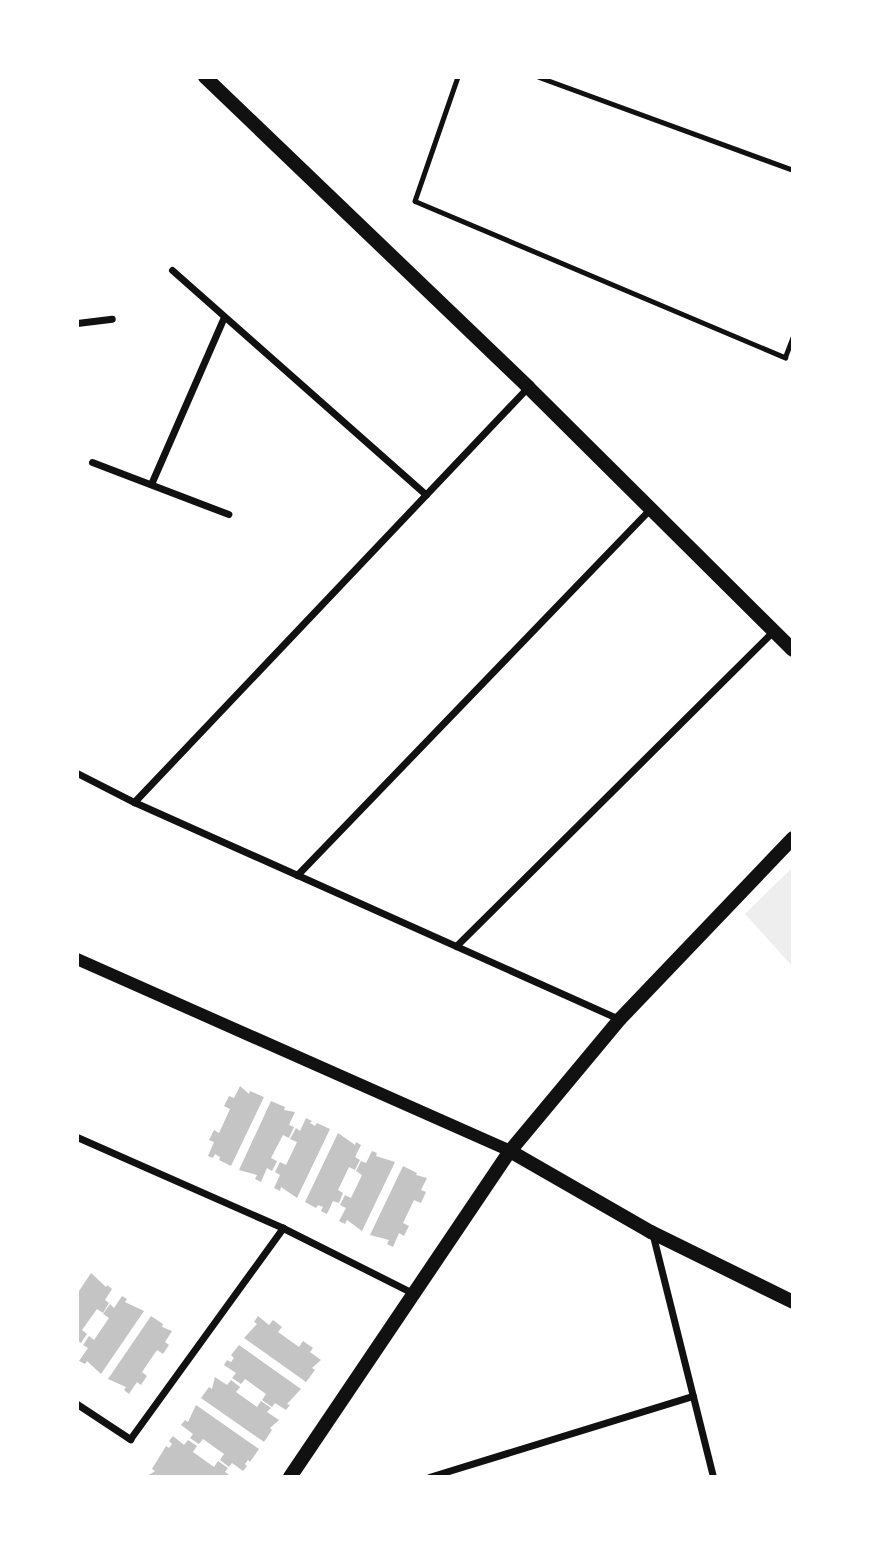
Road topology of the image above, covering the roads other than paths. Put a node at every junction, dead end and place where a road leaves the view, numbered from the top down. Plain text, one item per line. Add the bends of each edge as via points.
1 (205, 77) edge
2 (173, 270) dead end
3 (224, 317) junction
4 (112, 319) dead end
5 (77, 323) edge
6 (528, 387) junction
7 (92, 462) dead end
8 (152, 484) junction
9 (426, 495) junction
10 (651, 508) junction
11 (228, 513) dead end
12 (773, 630) junction
13 (793, 650) edge
14 (77, 773) edge
15 (134, 802) junction
16 (792, 841) edge
17 (297, 875) junction
18 (456, 946) junction
19 (77, 959) edge
20 (620, 1019) junction
21 (77, 1138) edge
22 (510, 1151) junction
23 (283, 1228) junction
24 (651, 1232) junction
25 (416, 1294) junction
26 (793, 1302) edge
27 (693, 1396) junction
28 (77, 1404) edge
29 (290, 1477) edge
30 (429, 1477) edge
31 (713, 1477) edge

1 - 6 main road
2 - 3 street
3 - 8 street
3 - 9 street
4 - 5 street
6 - 9 street
6 - 10 main road
7 - 8 street
8 - 11 street
9 - 15 street
10 - 12 main road
10 - 17 street
12 - 13 main road
12 - 18 street
14 - 15 street
15 - 17 street
16 - 20 main road
17 - 18 street
18 - 20 street
19 - 22 street
20 - 22 main road
21 - 23 street
22 - 24 main road
22 - 25 main road
23 - 25 street
23 - 28 street via 130,1439
24 - 26 main road
24 - 27 street
25 - 29 main road
27 - 30 street
27 - 31 street

